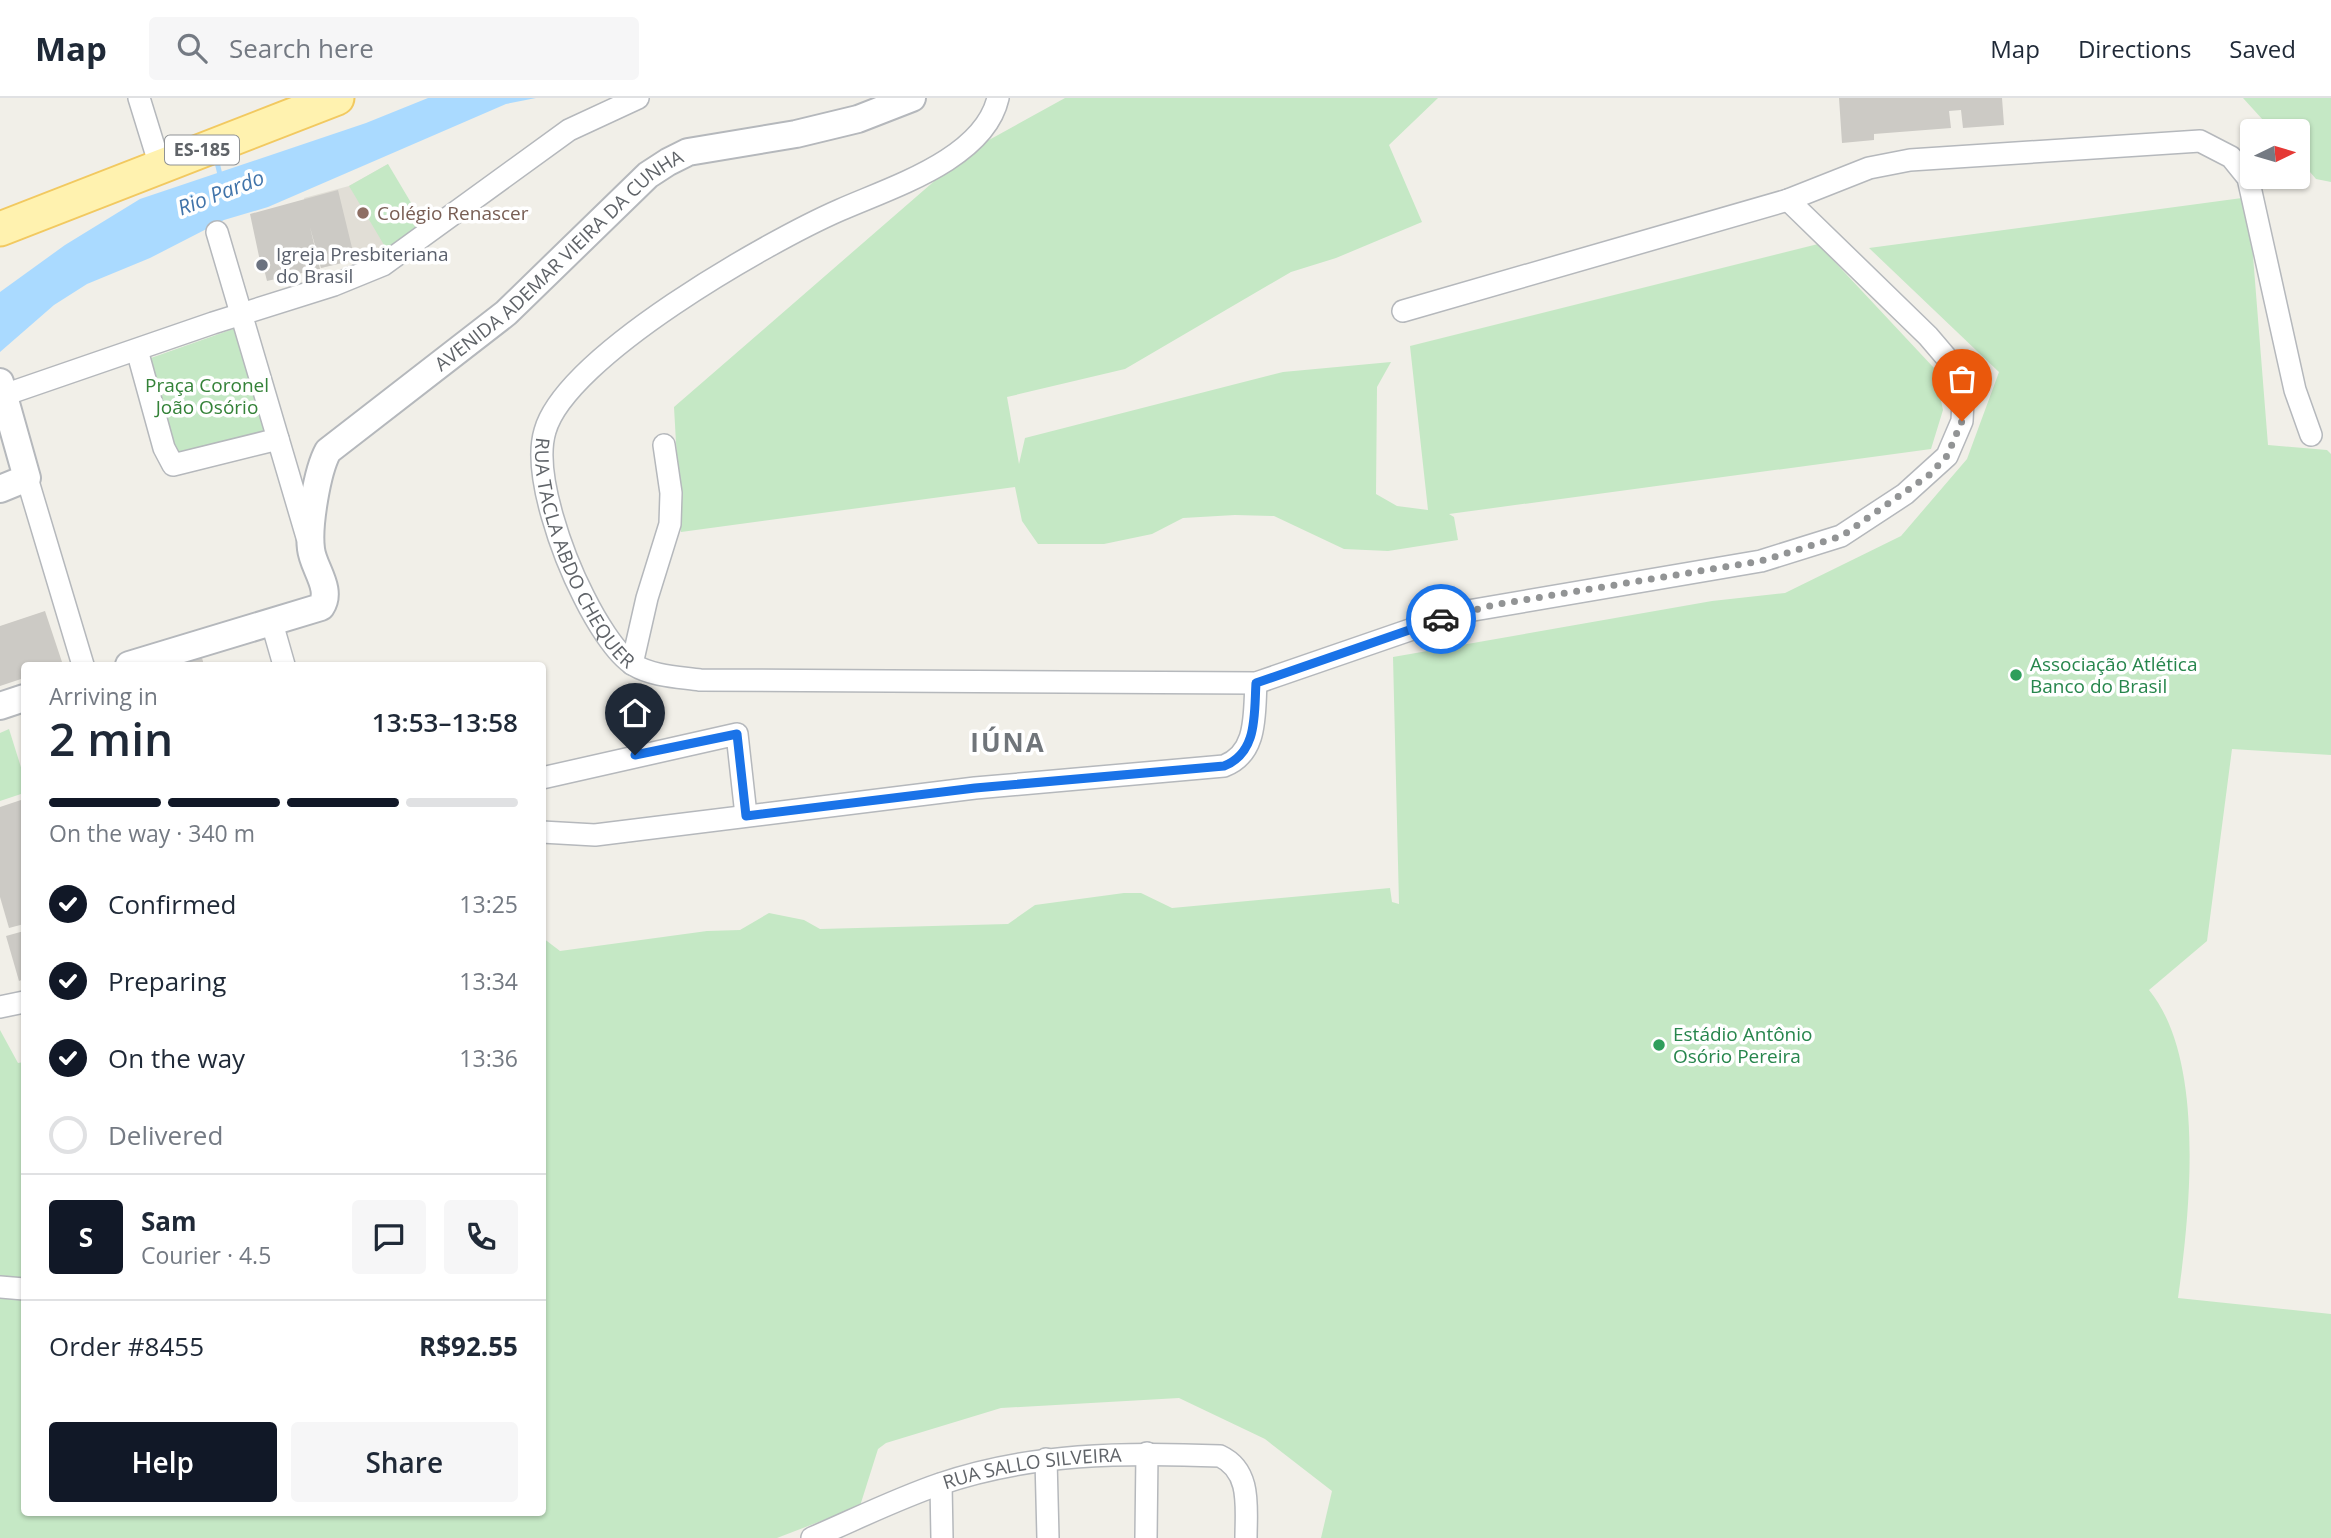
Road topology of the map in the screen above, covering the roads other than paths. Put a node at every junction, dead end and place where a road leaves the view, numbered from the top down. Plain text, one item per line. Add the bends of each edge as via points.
1 (139, 98) edge
2 (337, 98) edge
3 (638, 98) edge
4 (912, 98) edge
5 (998, 98) edge
6 (160, 166) junction
7 (1788, 200) junction
8 (67, 203) junction
9 (0, 213) edge
10 (0, 229) edge
11 (217, 232) dead end
12 (0, 247) edge
13 (1403, 311) dead end
14 (242, 313) junction
15 (137, 350) junction
16 (2, 388) edge
17 (2311, 435) dead end
18 (278, 439) junction
19 (664, 445) dead end
20 (27, 478) junction
21 (0, 489) edge
22 (311, 549) junction
23 (272, 623) junction
24 (82, 662) edge
25 (139, 662) edge
26 (283, 662) edge
27 (632, 664) junction
28 (1256, 683) junction
29 (546, 777) edge
30 (746, 816) junction
31 (546, 832) edge
32 (21, 1003) edge
33 (0, 1007) edge
34 (0, 1287) edge
35 (21, 1289) edge
36 (1147, 1453) junction
37 (1046, 1459) junction
38 (941, 1483) junction
39 (841, 1532) edge
40 (812, 1538) edge
41 (942, 1538) edge
42 (1048, 1538) edge
43 (1146, 1538) edge
44 (1246, 1538) edge

1 - 6 street
2 - 6 main road, ES-185
3 - 14 street via 569,131 383,265
4 - 22 street, AVENIDA ADEMAR VIEIRA DA CUNHA via 858,119 796,134 688,152 648,176 506,313 328,451 317,485
5 - 27 street, RUA TACLA ABDO CHEQUER via 986,127 954,156 820,219 650,320 575,383 552,415 541,455 550,510 593,616
6 - 8 main road, ES-185
7 - 13 street
7 - 17 street via 1869,167 1910,160 2200,141 2231,157 2248,178 2295,390
7 - 28 street, RUA TACLA ABDO CHEQUER via 1823,230 1957,370 1962,421 1947,456 1929,475 1858,526 1803,551 1462,612
8 - 9 main road
8 - 10 main road, ES-185
8 - 12 main road
11 - 14 street
14 - 15 street
14 - 18 street
15 - 16 street
15 - 18 street via 164,449 173,465
16 - 20 street
18 - 22 street
19 - 27 street via 670,524
20 - 21 street
20 - 24 street
22 - 23 street via 325,590 324,602 315,610
23 - 25 street
23 - 26 street
27 - 28 street, RUA TACLA ABDO CHEQUER via 700,680
28 - 30 street via 1252,735 1236,761 1224,766 975,788
29 - 30 street via 737,734
30 - 31 street via 595,835
32 - 33 street
34 - 35 street
36 - 37 street, RUA SALLO SILVEIRA
36 - 43 street
36 - 44 street, RUA SALLO SILVEIRA via 1220,1455 1237,1468 1246,1489
37 - 38 street, RUA SALLO SILVEIRA
37 - 42 street
38 - 39 street, RUA SALLO SILVEIRA
38 - 41 street
39 - 40 street, RUA SALLO SILVEIRA

